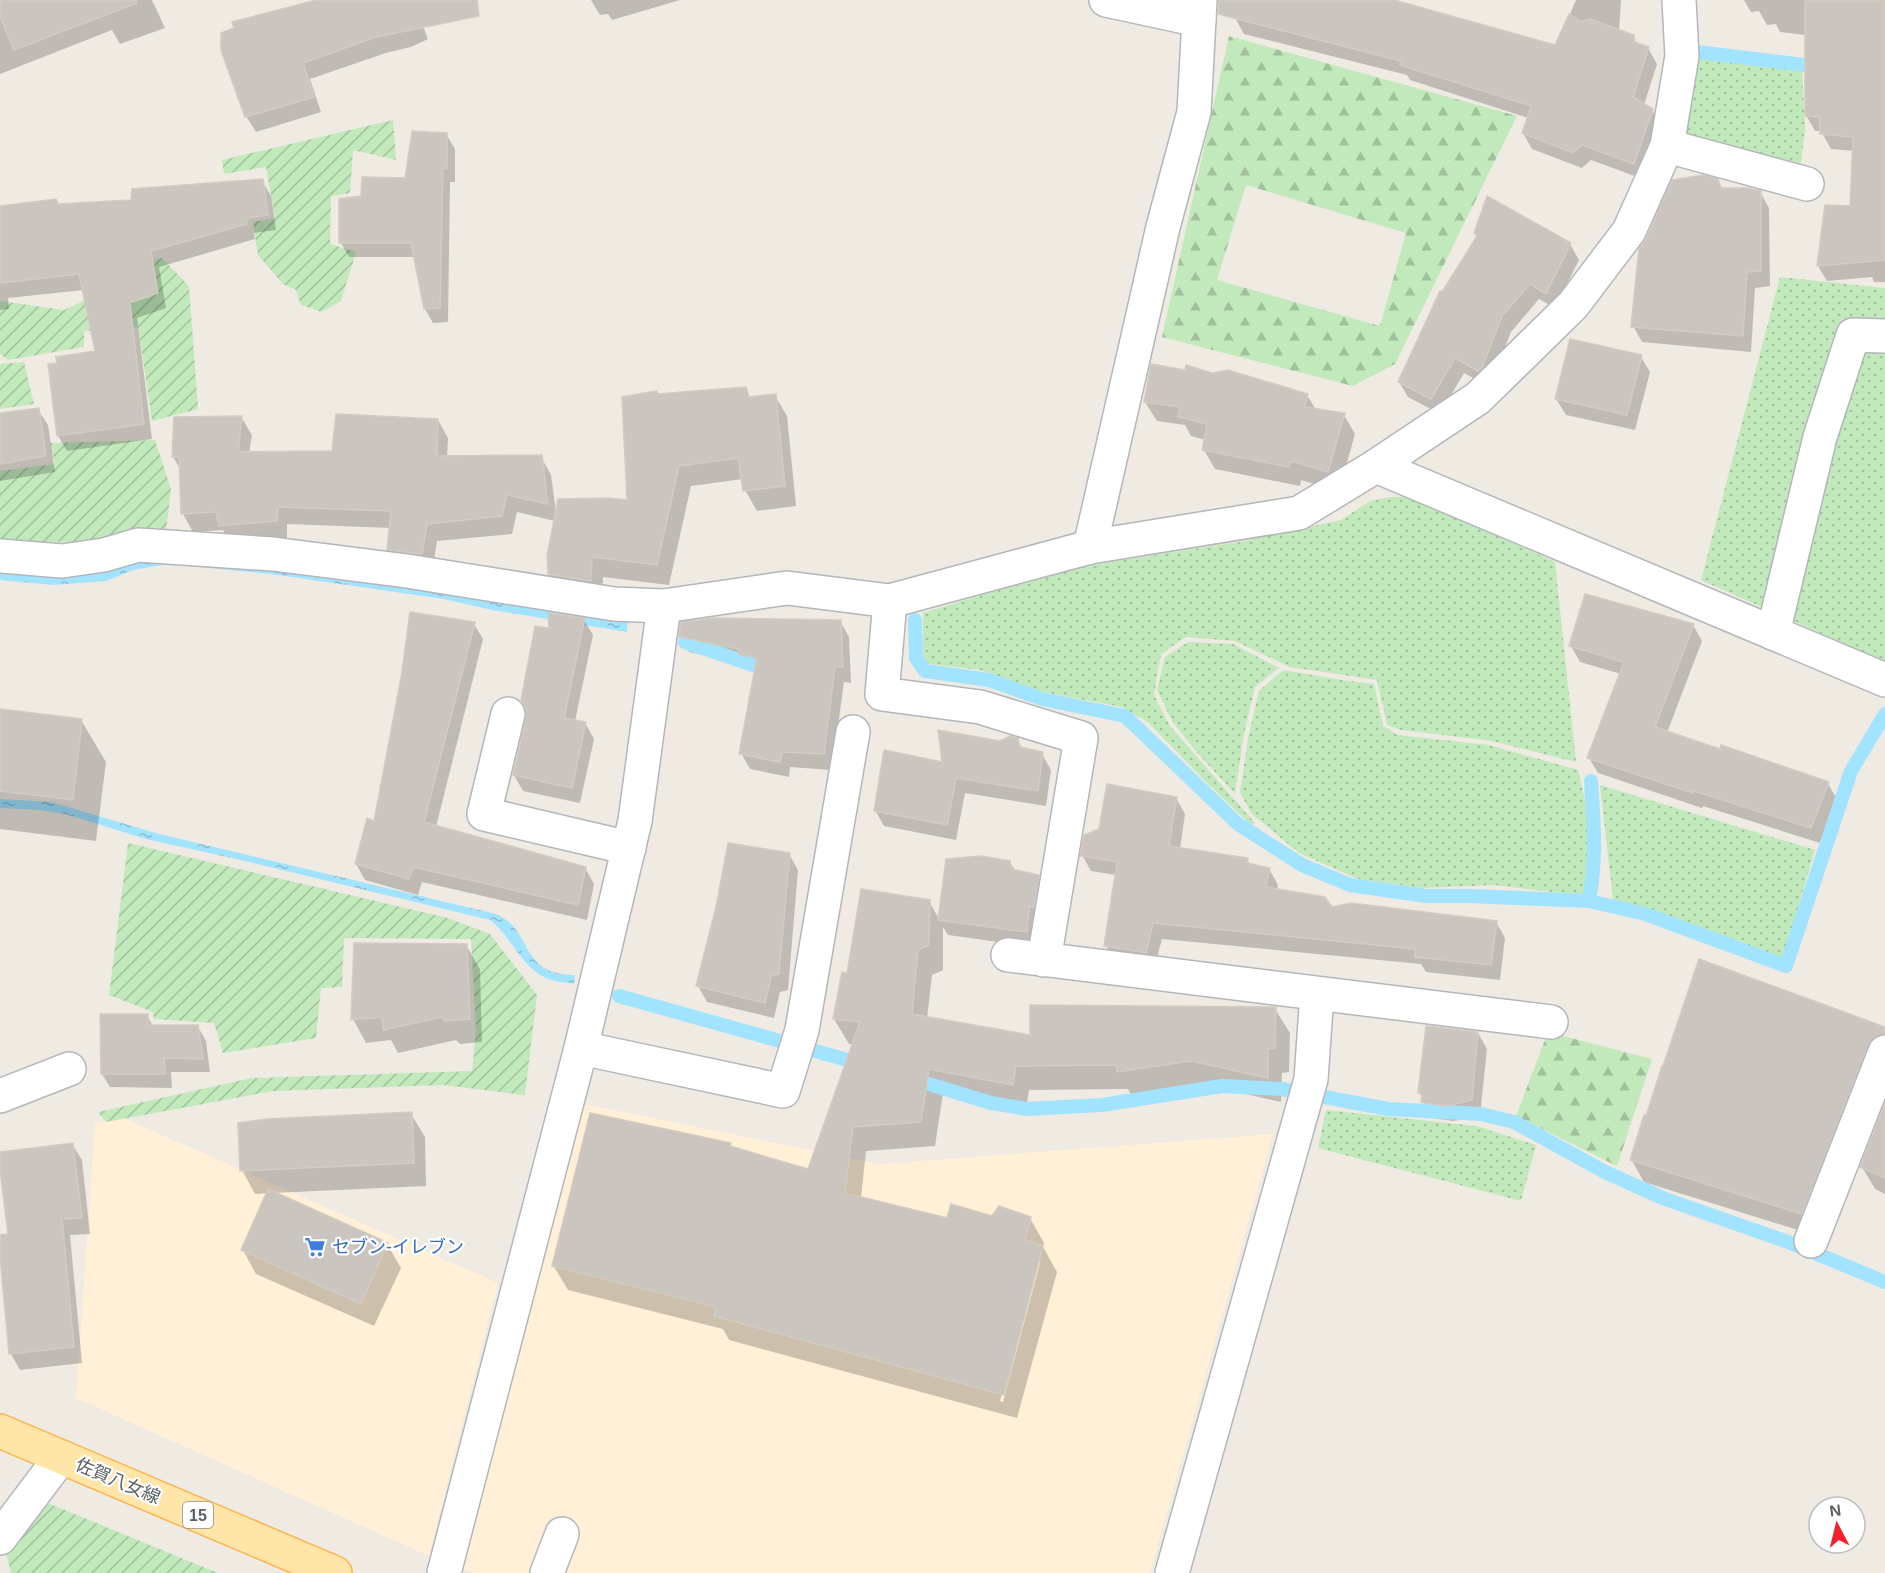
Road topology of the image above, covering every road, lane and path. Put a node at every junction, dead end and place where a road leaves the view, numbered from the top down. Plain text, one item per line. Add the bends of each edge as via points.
1 (1106, 0) edge
2 (1679, 0) edge
3 (1199, 10) edge
4 (1667, 146) junction
5 (1807, 184) dead end
6 (1885, 336) edge
7 (1376, 466) junction
8 (1090, 547) junction
9 (0, 556) edge
10 (890, 601) junction
11 (664, 606) junction
12 (1773, 633) junction
13 (1885, 680) edge
14 (508, 714) dead end
15 (852, 732) dead end
16 (629, 848) junction
17 (1008, 955) dead end
18 (1044, 960) junction
19 (1317, 994) junction
20 (1551, 1022) dead end
21 (581, 1048) junction
22 (1885, 1052) edge
23 (69, 1069) dead end
24 (0, 1096) edge
25 (1811, 1241) dead end
26 (0, 1431) edge
27 (61, 1457) junction
28 (562, 1534) dead end
29 (0, 1538) edge
30 (334, 1573) edge
31 (444, 1573) edge
32 (547, 1573) edge
33 (1172, 1573) edge

1 - 3 street
2 - 4 street via 1682,56
3 - 8 street via 1194,112 1163,227
4 - 5 street
4 - 7 street via 1629,231 1573,305 1478,398
6 - 12 street via 1853,335 1820,437
7 - 8 street via 1299,513
7 - 12 street
8 - 10 street
9 - 11 street via 62,561 104,555 138,544 273,554 614,604
10 - 11 street via 787,588
10 - 18 street via 882,694 980,707 1081,738
11 - 16 street via 636,821
12 - 13 street
14 - 16 street via 484,814
15 - 21 street via 802,1030 783,1091
16 - 21 street
17 - 18 street
18 - 19 street
19 - 20 street
19 - 33 street via 1311,1079
21 - 31 street
22 - 25 street
23 - 24 street
26 - 27 main road, 佐賀八女線 / 15
27 - 29 street
27 - 30 main road, 佐賀八女線 / 15
28 - 32 street

